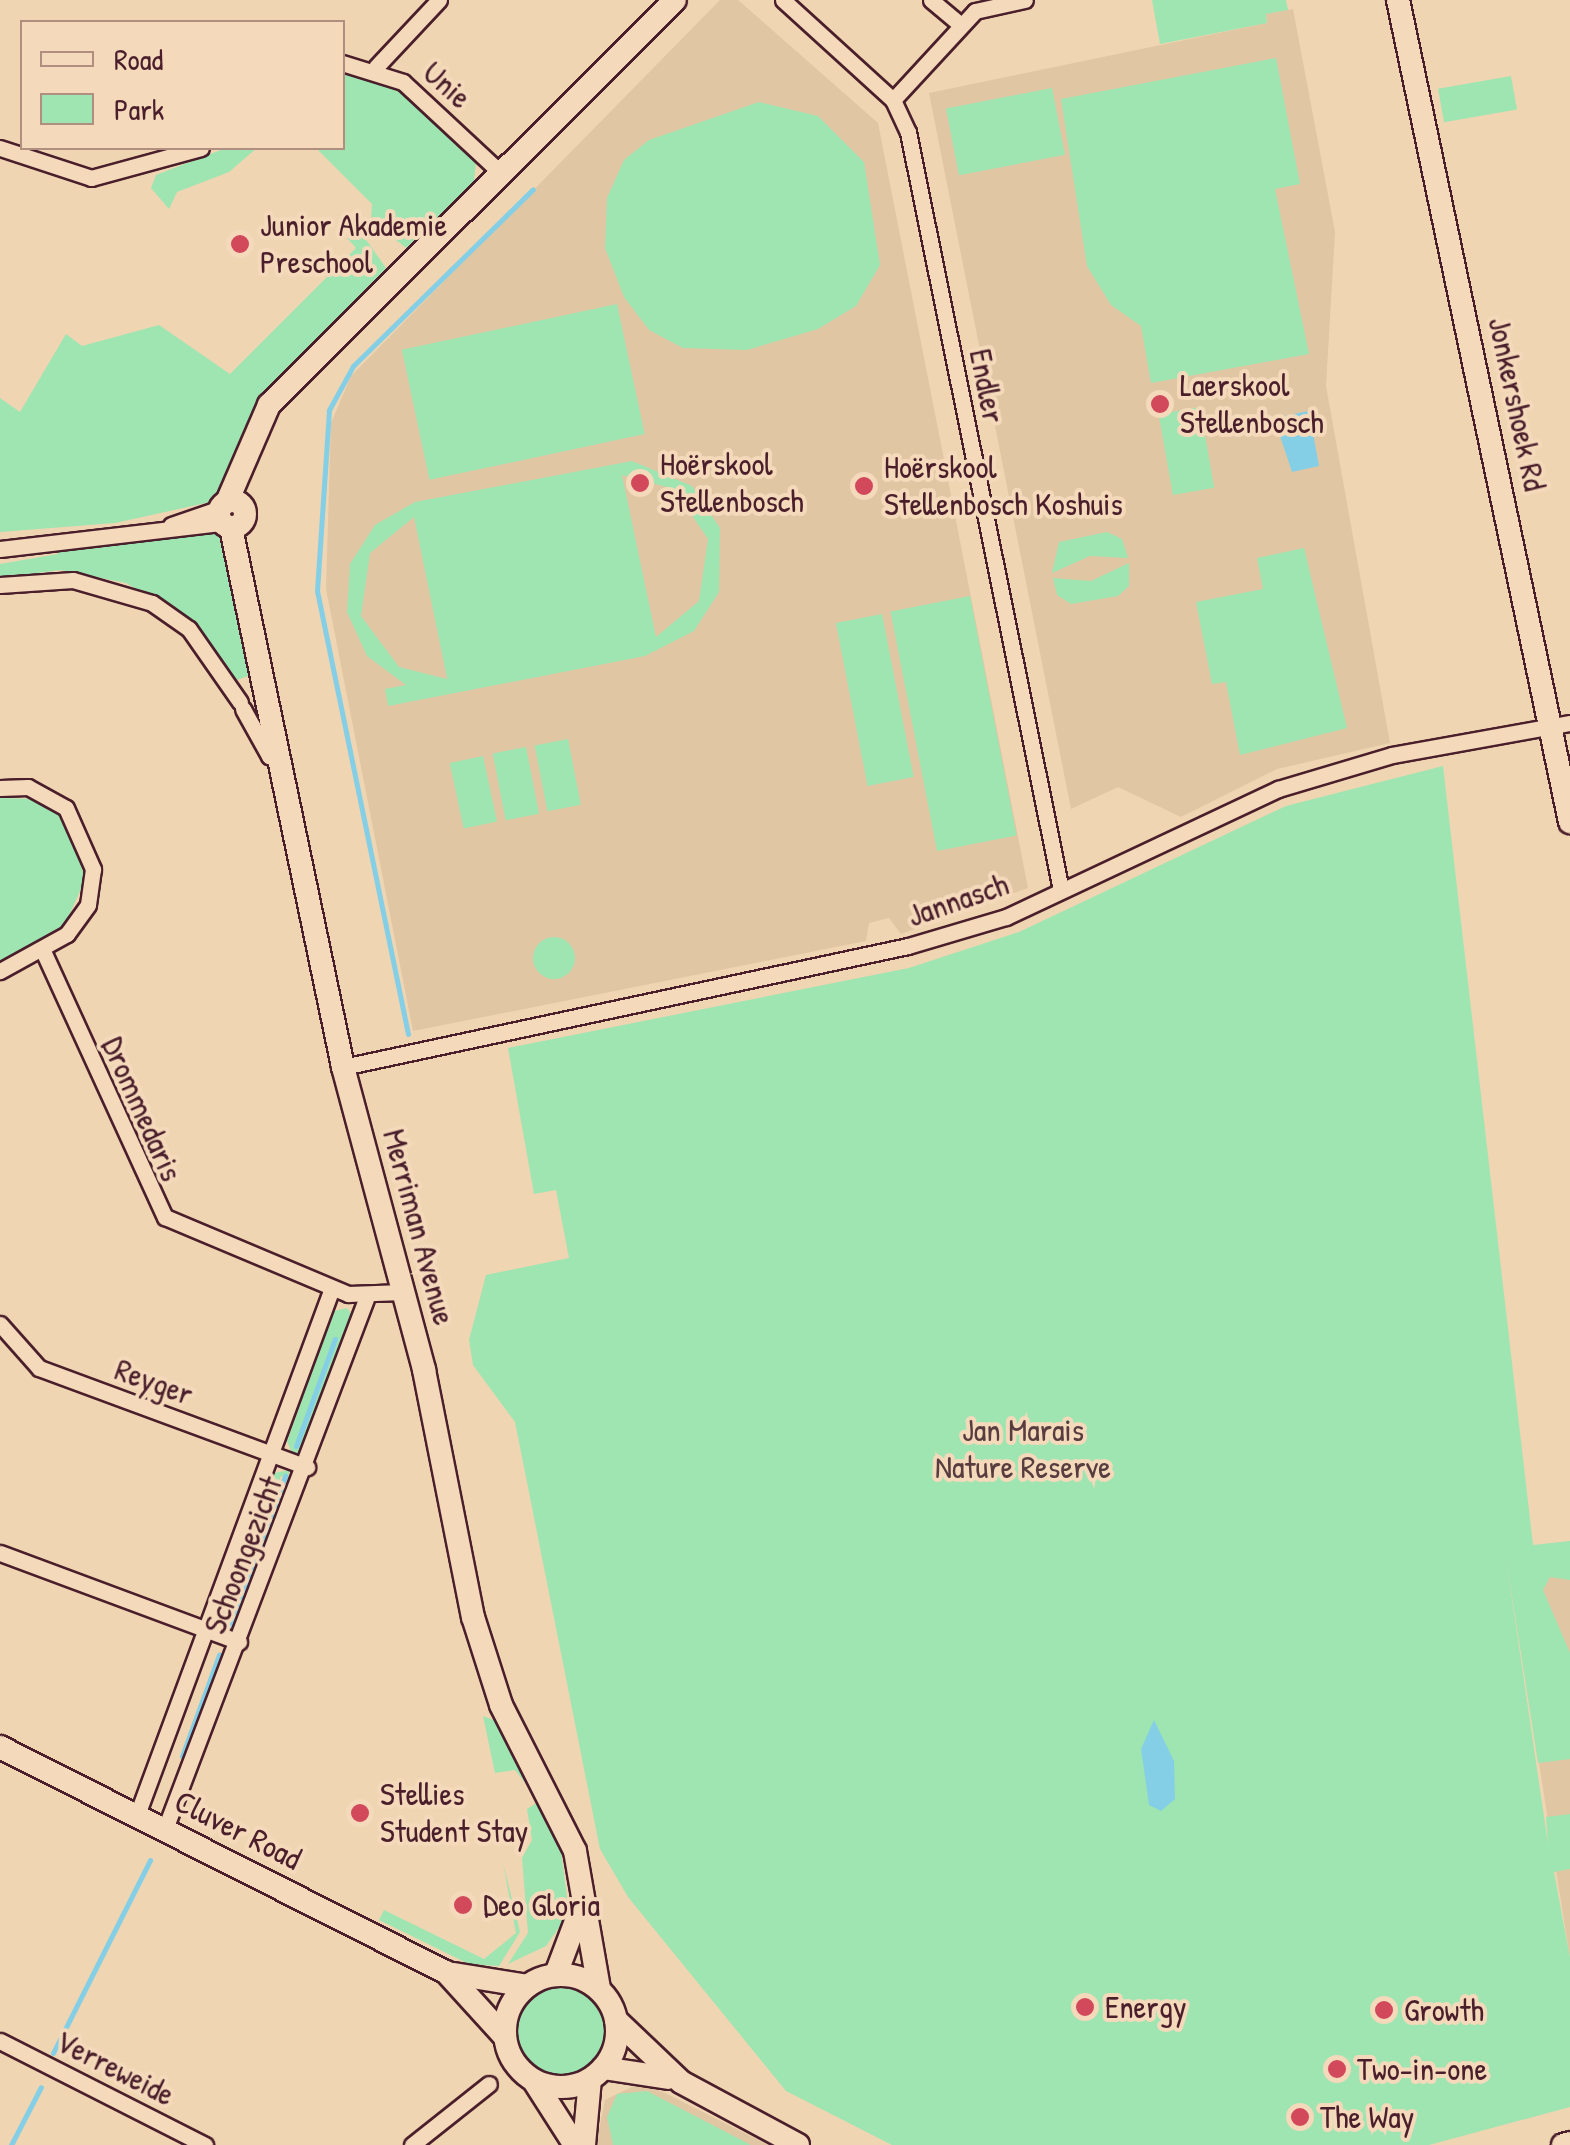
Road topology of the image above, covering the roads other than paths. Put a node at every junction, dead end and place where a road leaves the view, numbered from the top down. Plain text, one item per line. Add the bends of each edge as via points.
1 (439, 0) edge
2 (783, 0) edge
3 (931, 0) edge
4 (1025, 0) edge
5 (1398, 0) edge
6 (674, 1) edge
7 (961, 25) junction
8 (345, 62) edge
9 (376, 67) junction
10 (893, 100) junction
11 (0, 148) edge
12 (194, 150) edge
13 (502, 174) junction
14 (231, 514) junction
15 (0, 549) edge
16 (0, 585) edge
17 (266, 682) junction
18 (239, 700) junction
19 (1560, 725) edge
20 (281, 753) junction
21 (0, 788) edge
22 (1570, 822) edge
23 (1061, 890) junction
24 (43, 952) junction
25 (0, 972) edge
26 (343, 1067) junction
27 (332, 1288) junction
28 (403, 1292) junction
29 (366, 1299) junction
30 (0, 1324) edge
31 (273, 1456) junction
32 (306, 1467) junction
33 (0, 1553) edge
34 (208, 1630) junction
35 (239, 1642) junction
36 (0, 1747) edge
37 (159, 1760) junction
38 (189, 1774) junction
39 (137, 1815) junction
40 (165, 1829) junction
41 (584, 1895) junction
42 (446, 1972) junction
43 (556, 1974) junction
44 (526, 1986) junction
45 (600, 1989) junction
46 (616, 2020) junction
47 (506, 2037) junction
48 (0, 2041) edge
49 (597, 2074) junction
50 (531, 2078) junction
51 (681, 2082) junction
52 (489, 2084) dead end
53 (1570, 2143) edge
54 (205, 2145) edge
55 (412, 2145) edge
56 (575, 2145) edge
57 (584, 2145) edge
58 (798, 2145) edge
59 (1562, 2145) edge

1 - 9 street
2 - 10 street, Endler
3 - 7 street
4 - 7 street via 975,10
5 - 19 street, Jonkershoek Rd
6 - 13 street
7 - 10 street via 922,78
8 - 9 street, Unie
9 - 13 street, Unie
10 - 23 street, Endler via 914,158
11 - 12 street via 91,178
13 - 14 street, Merriman Avenue via 314,358 248,436
14 - 15 street
14 - 17 street, Merriman Avenue
16 - 18 street via 73,580 131,593 189,629
17 - 18 street
17 - 20 street, Merriman Avenue
18 - 20 street via 269,756
19 - 22 street, Jonkershoek Rd
19 - 23 street, Jannasch via 1392,754 1278,788
20 - 26 street, Merriman Avenue
21 - 24 street via 28,787 66,808 93,870 88,904
23 - 26 street, Jannasch via 1006,917 866,957
24 - 25 street
24 - 27 street, Drommedaris via 158,1210 194,1237
26 - 28 street, Merriman Avenue
27 - 29 street, Drommedaris
27 - 31 street, Schoongezicht
28 - 29 street, Drommedaris
28 - 41 street, Merriman Avenue via 486,1667 568,1833
29 - 32 street, Schoongezicht
30 - 31 street, Reyger via 39,1368
31 - 32 street, Reyger
31 - 34 street, Schoongezicht
32 - 35 street, Schoongezicht
33 - 34 street
34 - 35 street
34 - 37 street, Schoongezicht
35 - 38 street, Schoongezicht
36 - 39 street, Cluver Road
37 - 38 street
37 - 39 street, Schoongezicht
38 - 40 street, Schoongezicht
39 - 40 street, Cluver Road
40 - 42 street, Cluver Road
41 - 43 street
41 - 45 street, Merriman Avenue
42 - 44 street, Cluver Road
42 - 47 street, Cluver Road
43 - 44 street
43 - 45 street
44 - 47 street
45 - 46 street
46 - 49 street
46 - 51 street
47 - 50 street
48 - 54 street, Verreweide
49 - 50 street via 567,2087
49 - 51 street
49 - 57 street
50 - 56 street
51 - 58 street
52 - 55 street
53 - 59 street

